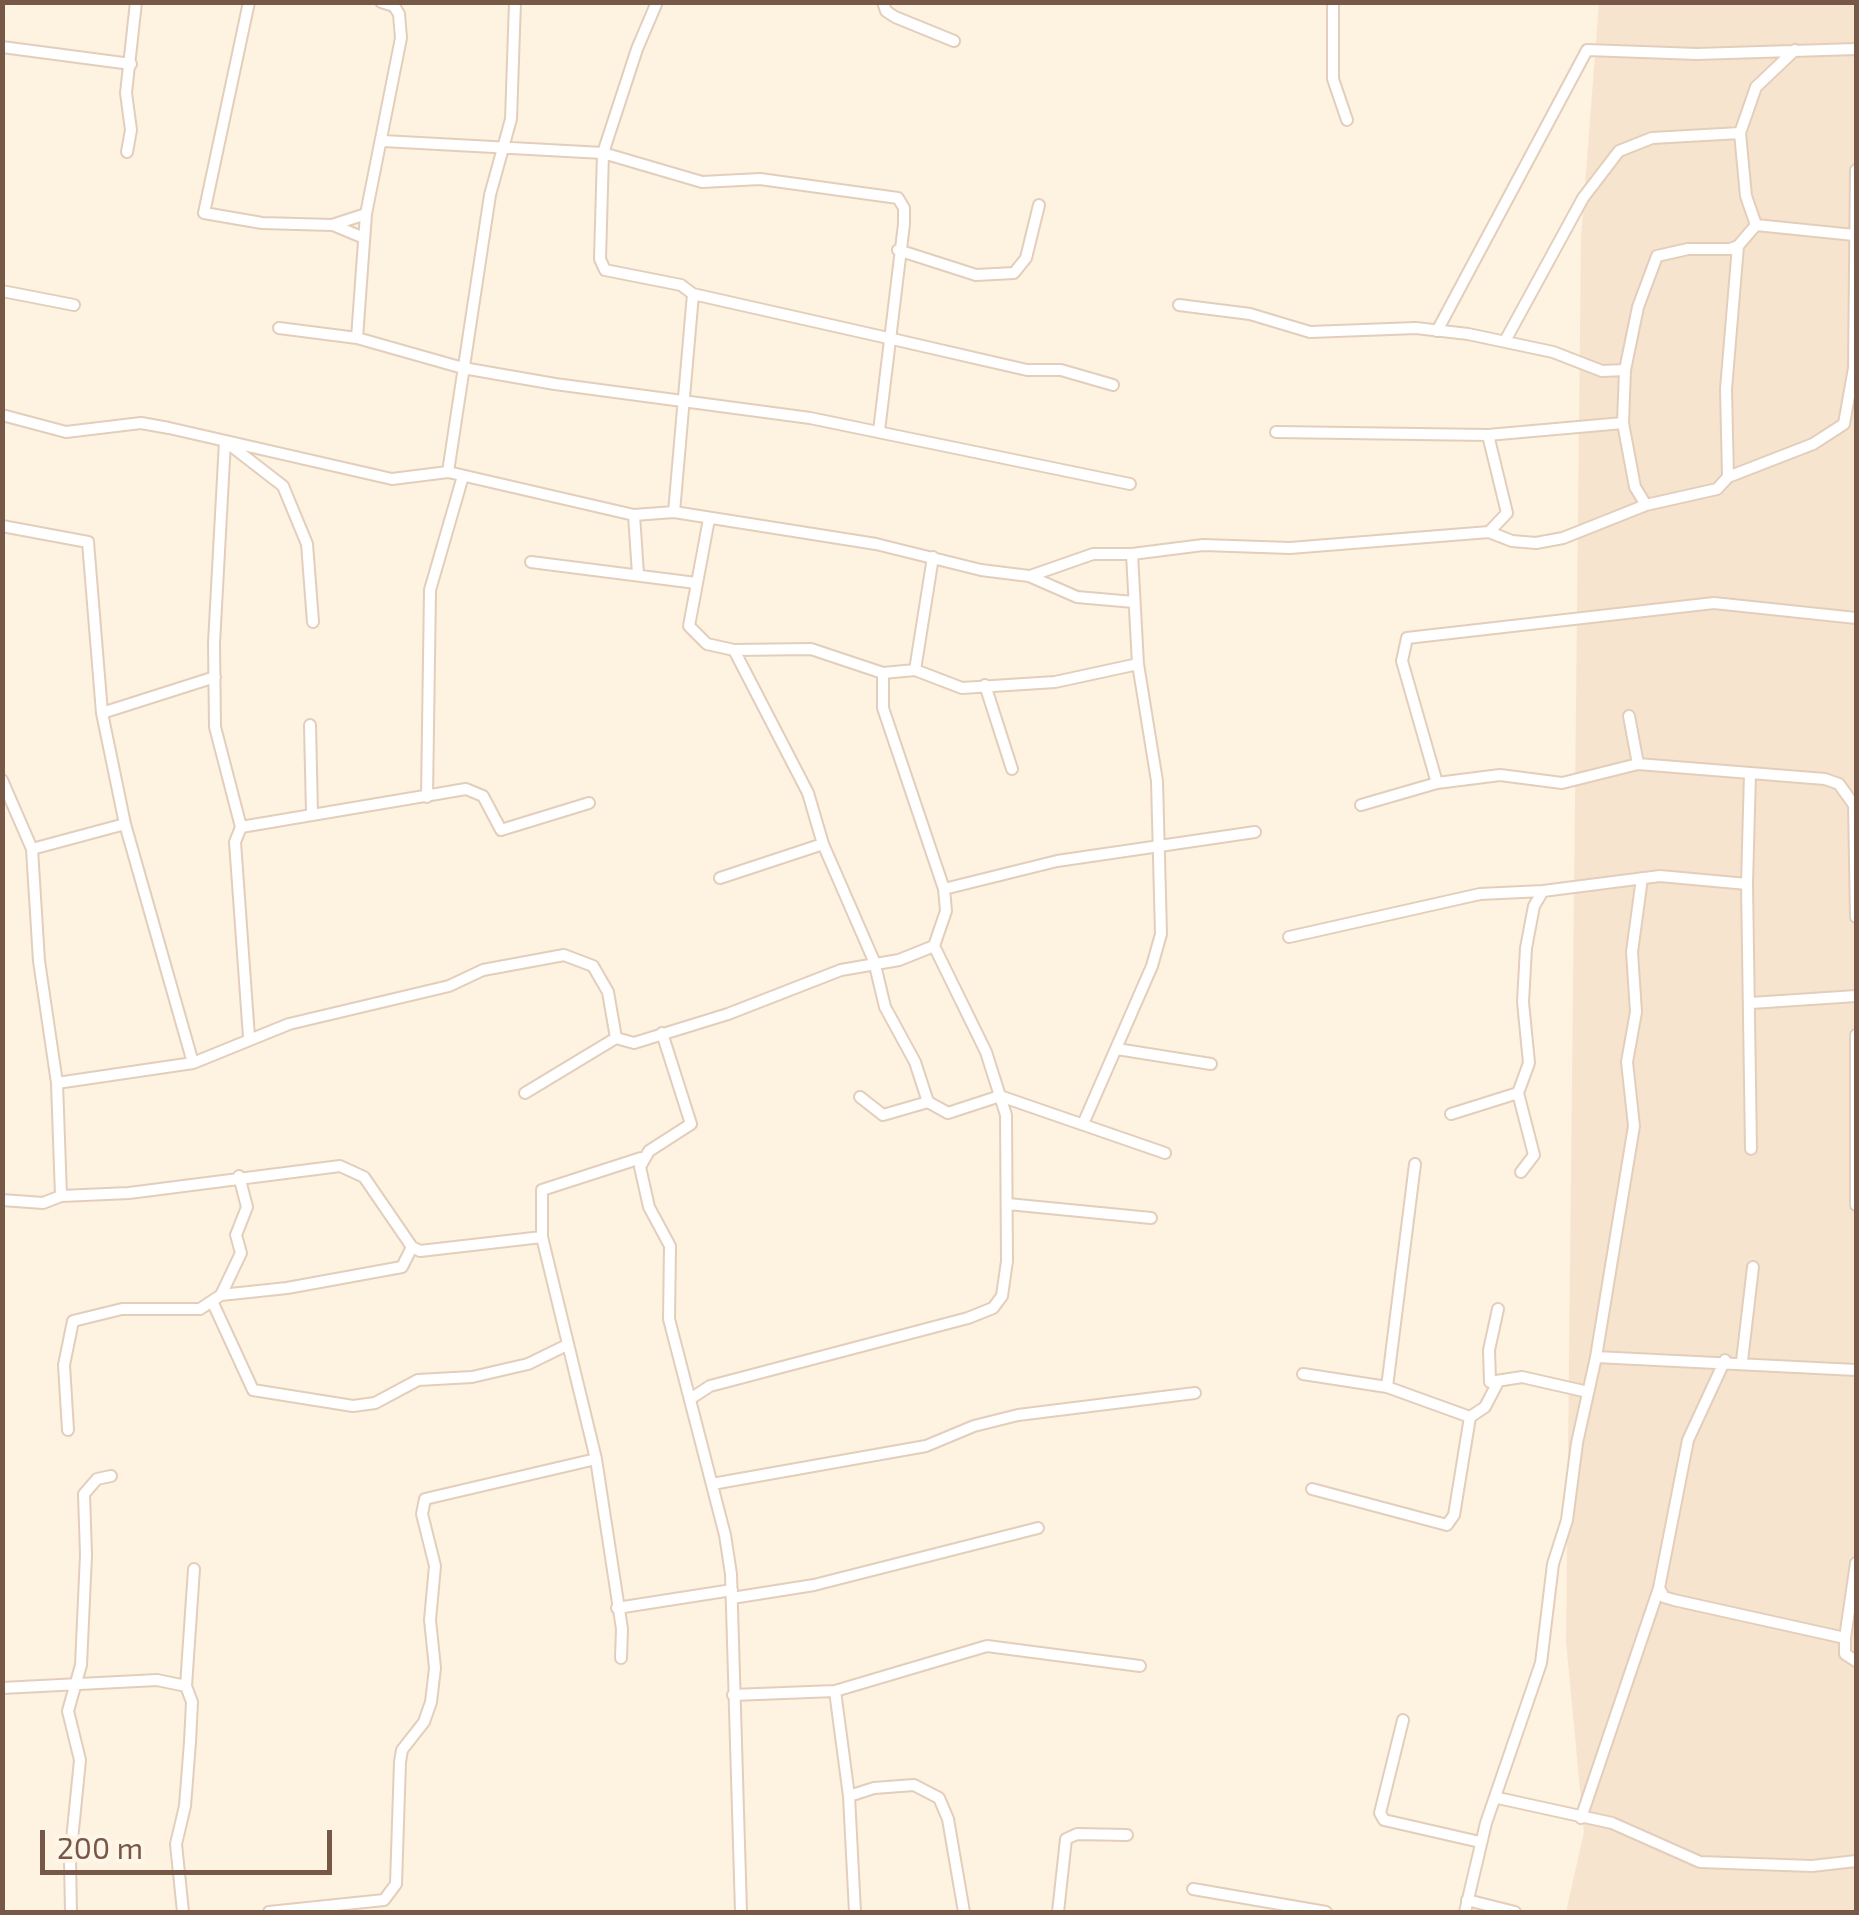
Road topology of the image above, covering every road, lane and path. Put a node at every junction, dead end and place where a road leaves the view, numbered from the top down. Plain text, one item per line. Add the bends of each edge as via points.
1 (136, 2) edge
2 (249, 2) edge
3 (381, 2) edge
4 (515, 2) edge
5 (657, 2) edge
6 (883, 2) edge
7 (1334, 2) edge
8 (954, 41) dead end
9 (2, 48) edge
10 (1795, 50) junction
11 (1856, 50) edge
12 (132, 64) junction
13 (1347, 120) dead end
14 (1740, 134) junction
15 (383, 141) junction
16 (503, 149) junction
17 (126, 152) dead end
18 (603, 153) junction
19 (1856, 170) edge
20 (1856, 182) edge
21 (1039, 204) dead end
22 (366, 214) junction
23 (332, 224) junction
24 (1756, 225) junction
25 (1854, 234) junction
26 (364, 238) junction
27 (1738, 246) junction
28 (898, 250) junction
29 (2, 291) edge
30 (694, 294) junction
31 (74, 305) dead end
32 (1179, 305) dead end
33 (279, 328) dead end
34 (1436, 331) junction
35 (357, 338) junction
36 (888, 338) junction
37 (1505, 341) junction
38 (463, 368) junction
39 (1626, 370) junction
40 (1113, 385) dead end
41 (687, 401) junction
42 (2, 415) edge
43 (1623, 423) junction
44 (879, 431) junction
45 (1276, 432) dead end
46 (1488, 435) junction
47 (225, 441) junction
48 (448, 472) junction
49 (464, 476) junction
50 (1728, 477) junction
51 (1130, 484) dead end
52 (1646, 505) junction
53 (674, 512) junction
54 (634, 515) junction
55 (709, 519) junction
56 (2, 526) edge
57 (1489, 532) junction
58 (1132, 554) junction
59 (934, 557) junction
60 (530, 562) dead end
61 (638, 574) junction
62 (1030, 576) junction
63 (696, 583) junction
64 (1134, 602) junction
65 (1856, 618) edge
66 (313, 622) dead end
67 (734, 650) junction
68 (1138, 664) junction
69 (916, 670) junction
70 (883, 673) junction
71 (215, 677) junction
72 (986, 685) junction
73 (102, 713) junction
74 (1629, 716) dead end
75 (310, 726) dead end
76 (1638, 764) junction
77 (1012, 770) dead end
78 (1750, 773) junction
79 (2, 780) edge
80 (1436, 783) junction
81 (427, 797) junction
82 (589, 803) dead end
83 (1362, 804) dead end
84 (312, 814) junction
85 (125, 824) junction
86 (241, 828) junction
87 (1256, 832) dead end
88 (823, 844) junction
89 (1159, 846) junction
90 (32, 849) junction
91 (720, 878) dead end
92 (1642, 878) junction
93 (1747, 884) junction
94 (1856, 886) edge
95 (944, 890) junction
96 (1543, 892) junction
97 (1856, 917) edge
98 (1289, 937) dead end
99 (934, 946) junction
100 (874, 961) junction
101 (1856, 996) edge
102 (1751, 1003) junction
103 (662, 1033) junction
104 (1856, 1035) edge
105 (249, 1037) junction
106 (616, 1038) junction
107 (1116, 1049) junction
108 (193, 1063) junction
109 (1211, 1064) dead end
110 (57, 1083) junction
111 (524, 1093) dead end
112 (1518, 1093) junction
113 (1000, 1096) junction
114 (860, 1097) dead end
115 (928, 1102) junction
116 (1450, 1114) dead end
117 (1084, 1124) junction
118 (1751, 1149) dead end
119 (1165, 1153) dead end
120 (641, 1158) junction
121 (1415, 1164) dead end
122 (1521, 1172) dead end
123 (239, 1176) junction
124 (61, 1196) junction
125 (2, 1200) edge
126 (1008, 1204) junction
127 (1856, 1205) edge
128 (1151, 1218) dead end
129 (542, 1237) junction
130 (412, 1247) junction
131 (1753, 1267) dead end
132 (217, 1298) junction
133 (1498, 1309) dead end
134 (565, 1346) junction
135 (1596, 1358) junction
136 (1725, 1360) junction
137 (1742, 1361) junction
138 (1856, 1370) edge
139 (1303, 1374) dead end
140 (1497, 1384) junction
141 (1387, 1387) junction
142 (1588, 1392) junction
143 (1195, 1393) dead end
144 (690, 1399) junction
145 (1470, 1417) junction
146 (68, 1430) dead end
147 (596, 1459) junction
148 (110, 1476) dead end
149 (712, 1484) junction
150 (1312, 1489) dead end
151 (1038, 1528) dead end
152 (1856, 1563) edge
153 (194, 1568) dead end
154 (1660, 1588) junction
155 (732, 1594) junction
156 (617, 1608) junction
157 (1845, 1638) junction
158 (621, 1658) dead end
159 (1856, 1660) edge
160 (1140, 1666) dead end
161 (73, 1684) junction
162 (186, 1686) junction
163 (2, 1688) edge
164 (835, 1691) junction
165 (733, 1695) junction
166 (1403, 1720) dead end
167 (850, 1796) junction
168 (1498, 1798) junction
169 (1580, 1818) junction
170 (1127, 1835) dead end
171 (1480, 1842) junction
172 (1856, 1861) edge
173 (1194, 1889) dead end
174 (1467, 1900) junction
175 (72, 1912) edge
176 (183, 1912) edge
177 (269, 1912) edge
178 (741, 1912) edge
179 (855, 1912) edge
180 (964, 1912) edge
181 (1058, 1912) edge
182 (1326, 1912) edge
183 (1464, 1912) edge
184 (1516, 1912) edge

1 - 12 street
2 - 23 street via 204,213
3 - 15 street via 394,6 402,23
4 - 16 street via 514,101
5 - 18 street
6 - 8 street via 895,16
7 - 13 street via 1332,80
9 - 12 street
10 - 11 street
10 - 14 street via 1756,87
10 - 34 street via 1587,50
12 - 17 street
14 - 24 street
14 - 37 street via 1652,138 1619,151 1583,198
15 - 16 street
15 - 22 street
16 - 18 street
16 - 38 street
18 - 28 street via 702,182 760,179 898,198 904,208
18 - 30 street via 605,270 681,285
19 - 20 street
20 - 25 street
21 - 28 street via 1026,258 1014,273 976,275
22 - 23 street
22 - 26 street
23 - 26 street
24 - 25 street
24 - 27 street
25 - 50 street via 1854,368 1844,424 1813,444
26 - 35 street
27 - 39 street via 1657,256
27 - 50 street via 1726,389
28 - 36 street
29 - 31 street
30 - 36 street
30 - 41 street via 684,360
32 - 34 street via 1250,314 1310,332
33 - 35 street
34 - 37 street
35 - 38 street
36 - 40 street
36 - 44 street
37 - 39 street via 1602,371
38 - 41 street
38 - 48 street
39 - 43 street
41 - 44 street
41 - 53 street
42 - 47 street via 44,430 141,423
43 - 46 street
43 - 52 street via 1635,486
44 - 51 street
45 - 46 street
46 - 57 street via 1507,512
47 - 48 street via 392,478
47 - 66 street via 283,486 307,544
47 - 71 street
48 - 49 street
49 - 54 street
49 - 81 street via 430,590
50 - 52 street via 1717,488
52 - 57 street via 1536,543
53 - 54 street
53 - 55 street
54 - 61 street
55 - 59 street
55 - 63 street
56 - 73 street via 88,542
57 - 58 street
58 - 62 street via 1093,554
58 - 64 street
59 - 62 street
59 - 69 street
60 - 61 street
61 - 63 street
62 - 64 street via 1077,596
63 - 67 street via 690,626 707,644
64 - 68 street
65 - 80 street via 1714,602 1407,638 1402,661
67 - 70 street via 811,649
67 - 88 street via 808,793
68 - 72 street via 1054,682
68 - 89 street via 1157,781
69 - 70 street
69 - 72 street via 962,688
70 - 95 street via 883,708
71 - 73 street
71 - 86 street via 218,748
72 - 77 street
73 - 85 street
74 - 76 street
75 - 84 street
76 - 78 street
76 - 80 street via 1562,783 1500,775
78 - 93 street
78 - 94 street via 1825,779 1848,794
79 - 90 street
80 - 83 street
81 - 82 street via 475,790 501,830
81 - 84 street
84 - 86 street
85 - 90 street
85 - 108 street
86 - 105 street via 235,842
87 - 89 street
88 - 91 street
88 - 100 street
89 - 95 street via 1056,861
89 - 107 street via 1161,934
90 - 110 street via 39,962
92 - 93 street
92 - 96 street
92 - 135 street via 1627,1062 1634,1126
93 - 102 street
94 - 97 street
95 - 99 street via 946,911
96 - 98 street via 1480,894
96 - 112 street via 1526,948 1529,1064
99 - 100 street
99 - 113 street
100 - 103 street
100 - 115 street via 886,1007
101 - 102 street
102 - 118 street
103 - 106 street via 634,1043
103 - 120 street via 691,1124
104 - 127 street
105 - 106 street via 449,986 483,970 564,955 588,962 601,976
105 - 108 street
106 - 111 street
107 - 109 street
107 - 117 street
108 - 110 street
110 - 124 street
112 - 116 street
112 - 122 street via 1534,1154
113 - 115 street via 948,1114
113 - 117 street
113 - 126 street
114 - 115 street via 883,1115
117 - 119 street
120 - 129 street via 542,1190
120 - 144 street via 649,1207 670,1246 669,1319
121 - 141 street
123 - 124 street
123 - 130 street via 352,1168
123 - 132 street via 246,1206 236,1235 242,1253
124 - 125 street via 42,1203
126 - 128 street
126 - 144 street via 1002,1296 993,1308 710,1386
129 - 130 street via 435,1252
129 - 134 street
130 - 132 street via 402,1266
131 - 137 street
132 - 134 street via 253,1390 353,1406 418,1380 528,1364
132 - 146 street via 181,1312 122,1310 72,1321 64,1365
133 - 140 street via 1488,1379
134 - 147 street
135 - 136 street
135 - 142 street
136 - 137 street
136 - 154 street via 1688,1440
137 - 138 street
139 - 141 street
140 - 142 street via 1522,1377
140 - 145 street via 1485,1408
141 - 145 street
142 - 168 street via 1568,1513 1552,1564 1541,1663
143 - 149 street via 1018,1414 926,1446
144 - 149 street
145 - 150 street via 1454,1515 1446,1525
147 - 156 street
147 - 177 street via 424,1499 434,1566 435,1668 424,1722 402,1750 396,1884 384,1900
148 - 161 street via 98,1478 84,1494 81,1665
149 - 155 street
151 - 155 street via 814,1586
152 - 157 street
153 - 162 street
154 - 157 street via 1674,1600
154 - 169 street
155 - 156 street
155 - 165 street
156 - 158 street
157 - 159 street via 1845,1654
160 - 164 street via 988,1646
161 - 162 street via 157,1680
161 - 163 street
161 - 175 street via 68,1711 80,1760
162 - 176 street via 190,1742 176,1844
164 - 165 street
164 - 167 street
165 - 178 street
166 - 171 street via 1380,1813 1384,1820
167 - 179 street
167 - 180 street via 914,1785 938,1798 948,1818
168 - 169 street
168 - 171 street
169 - 172 street via 1612,1824 1700,1862
170 - 181 street via 1066,1838
171 - 174 street
173 - 182 street
174 - 183 street
174 - 184 street

